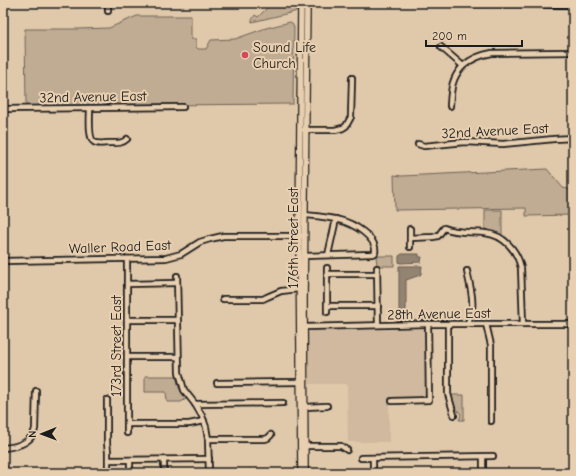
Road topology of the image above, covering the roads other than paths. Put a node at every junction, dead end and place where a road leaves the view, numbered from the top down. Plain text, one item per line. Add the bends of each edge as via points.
1 (108, 3) edge
2 (301, 3) edge
3 (307, 3) edge
4 (471, 3) edge
5 (506, 3) edge
6 (542, 4) edge
7 (573, 5) edge
8 (108, 11) dead end
9 (441, 47) dead end
10 (573, 52) edge
11 (463, 66) junction
12 (352, 78) dead end
13 (450, 106) dead end
14 (183, 107) dead end
15 (90, 108) junction
16 (3, 109) edge
17 (303, 130) junction
18 (573, 138) edge
19 (127, 139) dead end
20 (418, 144) dead end
21 (305, 215) junction
22 (336, 219) junction
23 (410, 229) dead end
24 (302, 236) junction
25 (410, 238) junction
26 (410, 247) dead end
27 (328, 255) junction
28 (304, 256) junction
29 (127, 259) junction
30 (3, 261) edge
31 (327, 268) dead end
32 (467, 271) dead end
33 (327, 274) junction
34 (177, 276) dead end
35 (127, 284) junction
36 (177, 284) junction
37 (299, 289) junction
38 (223, 300) dead end
39 (299, 305) junction
40 (327, 306) junction
41 (378, 306) junction
42 (327, 312) dead end
43 (127, 320) junction
44 (178, 320) junction
45 (428, 324) junction
46 (448, 324) junction
47 (468, 324) junction
48 (486, 324) junction
49 (523, 324) junction
50 (573, 324) edge
51 (378, 325) junction
52 (304, 327) junction
53 (127, 357) junction
54 (178, 357) junction
55 (300, 382) junction
56 (217, 383) dead end
57 (36, 391) dead end
58 (107, 400) dead end
59 (392, 401) dead end
60 (282, 403) dead end
61 (195, 404) junction
62 (305, 406) junction
63 (327, 406) dead end
64 (454, 416) dead end
65 (204, 421) junction
66 (492, 421) dead end
67 (127, 424) junction
68 (300, 425) junction
69 (127, 433) dead end
70 (271, 435) dead end
71 (208, 439) junction
72 (3, 448) edge
73 (305, 449) junction
74 (347, 450) dead end
75 (493, 456) dead end
76 (483, 457) junction
77 (361, 458) dead end
78 (373, 458) junction
79 (209, 459) junction
80 (108, 460) junction
81 (130, 460) junction
82 (164, 460) junction
83 (3, 467) edge
84 (5, 473) edge
85 (108, 473) edge
86 (130, 473) edge
87 (164, 473) edge
88 (209, 473) edge
89 (300, 473) edge
90 (305, 473) edge
91 (373, 473) edge
92 (483, 473) edge

1 - 8 street
2 - 17 main road, 176th Street East
3 - 17 main road, 176th Street East via 307,91
4 - 5 street
5 - 6 street
6 - 7 street
9 - 11 street
10 - 11 street via 492,53 480,55
11 - 13 street via 457,73 450,92
12 - 17 street via 351,117 348,124 338,130
14 - 15 street, 32nd Avenue East
15 - 16 street, 32nd Avenue East
15 - 19 street via 90,135 94,142 119,143
17 - 21 main road, 176th Street East
17 - 24 main road, 176th Street East
18 - 20 street, 32nd Avenue East via 503,144
21 - 22 street
21 - 24 main road, 176th Street East
22 - 27 street
22 - 27 street via 367,235 374,242 375,253
23 - 25 street
24 - 28 main road, 176th Street East
24 - 29 street, Waller Road East via 223,236 200,242 175,256
24 - 37 main road, 176th Street East
25 - 26 street
25 - 49 street via 438,236 444,228 455,232 490,234 508,244 513,249 521,268
27 - 28 street
28 - 52 main road, 176th Street East
29 - 30 street, Waller Road East
29 - 35 street, 173rd Street East
31 - 33 street
32 - 47 street via 472,295
33 - 40 street
33 - 41 street via 377,271
34 - 36 street
35 - 36 street
35 - 43 street, 173rd Street East
36 - 44 street
37 - 38 street via 281,291 263,298
37 - 39 main road, 176th Street East
39 - 52 main road via 302,308
39 - 55 main road, 176th Street East
40 - 41 street
40 - 42 street
41 - 51 street
43 - 44 street
43 - 53 street, 173rd Street East
44 - 54 street
45 - 46 street, 28th Avenue East
45 - 51 street, 28th Avenue East
45 - 59 street via 429,400
46 - 47 street, 28th Avenue East
46 - 64 street via 448,394
47 - 48 street, 28th Avenue East
48 - 49 street, 28th Avenue East
48 - 66 street via 491,345
49 - 50 street, 28th Avenue East
51 - 52 street, 28th Avenue East
52 - 62 main road, 176th Street East
53 - 54 street
53 - 67 street, 173rd Street East
54 - 61 street via 181,383
55 - 56 street
55 - 68 main road, 176th Street East
57 - 72 street via 33,435 18,446
58 - 80 street
60 - 61 street
61 - 65 street
62 - 63 street
62 - 73 main road, 176th Street East
65 - 67 street via 189,424
65 - 71 street
67 - 69 street, 173rd Street East
68 - 73 main road via 303,428 302,450
68 - 89 main road, 176th Street East
70 - 71 street via 265,439
71 - 79 street
73 - 74 street via 341,446
73 - 90 main road, 176th Street East
75 - 76 street
76 - 78 street
76 - 92 street
77 - 78 street
78 - 91 street
79 - 82 street
79 - 88 street
80 - 81 street
80 - 85 street
81 - 82 street
81 - 86 street
82 - 87 street
83 - 84 street

